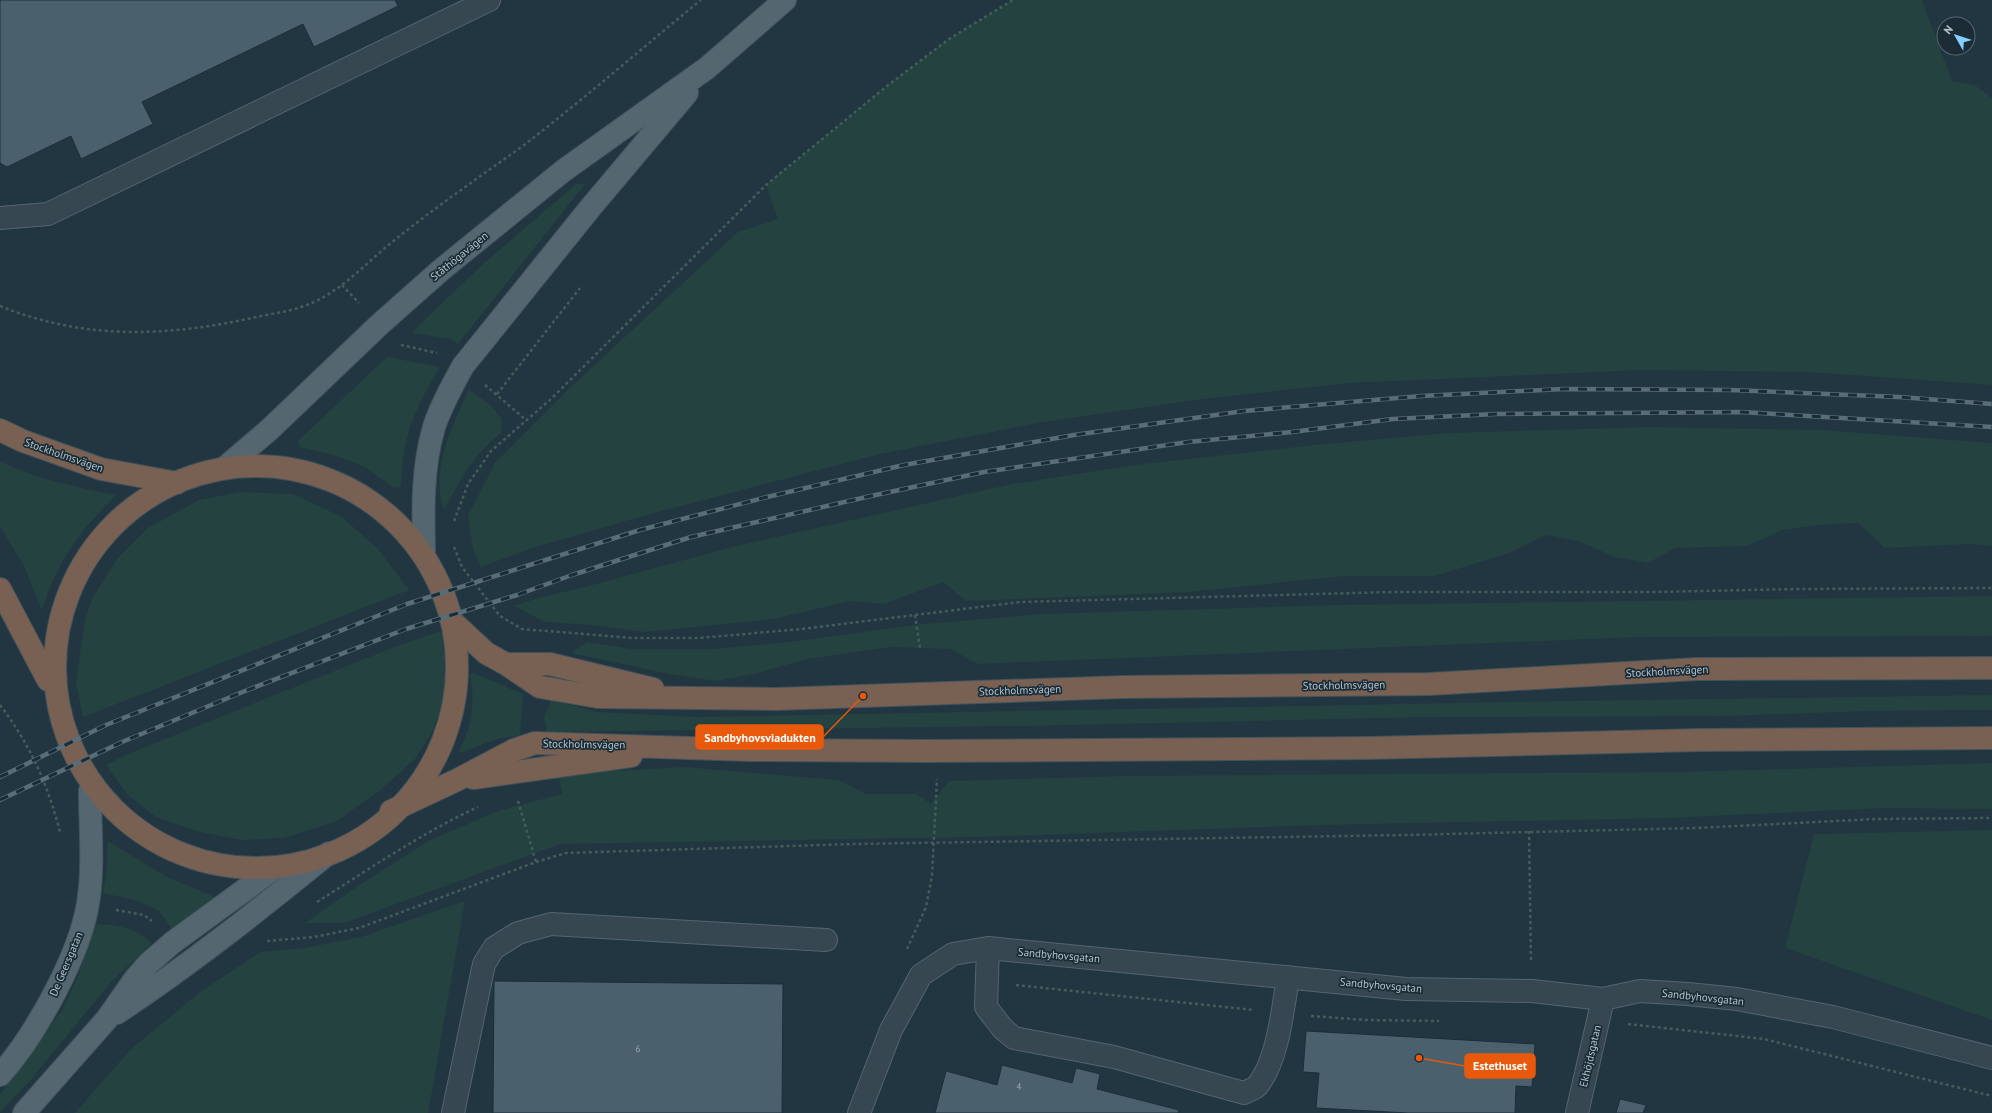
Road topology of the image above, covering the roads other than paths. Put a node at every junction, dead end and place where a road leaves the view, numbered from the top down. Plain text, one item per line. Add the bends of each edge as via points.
1 (489, 0) edge
2 (785, 0) edge
3 (707, 68) junction
4 (0, 218) edge
5 (0, 430) edge
6 (228, 465) junction
7 (177, 483) junction
8 (424, 552) junction
9 (0, 589) edge
10 (456, 625) junction
11 (1992, 668) edge
12 (48, 680) junction
13 (1992, 738) edge
14 (90, 791) junction
15 (391, 811) junction
16 (329, 853) junction
17 (276, 867) junction
18 (826, 940) dead end
19 (988, 948) junction
20 (1288, 977) junction
21 (1603, 999) junction
22 (107, 1019) junction
23 (1992, 1058) edge
24 (0, 1075) edge
25 (24, 1113) edge
26 (453, 1113) edge
27 (859, 1113) edge
28 (1577, 1113) edge

1 - 4 street via 48,214
2 - 3 main road, Ståthögavägen
3 - 6 main road, Ståthögavägen via 563,171 441,270
3 - 8 main road, Ståthögavägen via 463,366 434,428 423,493
5 - 7 highway, Stockholmsvägen via 101,469
6 - 7 highway
6 - 8 highway via 261,464 326,477 387,515
7 - 12 highway via 138,508 101,543 80,574 60,622
8 - 10 highway via 448,598
9 - 12 highway
10 - 11 highway, Stockholmsvägen via 486,653 540,687 598,696 695,699 776,699 1123,687 1429,684 1697,669
10 - 15 highway via 460,652 460,694 447,735 425,770
12 - 14 highway via 60,727 80,776
13 - 15 highway, Stockholmsvägen via 1701,740 1369,748 926,751 750,750 695,747 457,780
14 - 17 highway via 110,811 137,831 188,858 231,868
14 - 24 main road, De Geersgatan via 88,904 76,947 53,997 15,1058
15 - 16 highway via 364,832
16 - 17 highway
16 - 22 main road via 260,909 146,994
17 - 22 main road via 172,943 149,963 134,979
18 - 26 street via 552,924 518,933 494,948 484,964
19 - 20 street, Sandbyhovsgatan
19 - 20 street via 986,1007 1014,1038 1114,1057 1244,1094 1256,1087 1270,1064
19 - 27 street, Sandbyhovsgatan via 953,954 922,975 891,1030
20 - 21 street, Sandbyhovsgatan via 1406,989 1532,991
21 - 23 street, Sandbyhovsgatan via 1640,991 1736,999 1833,1017
21 - 28 street, Ekhöjdsgatan
22 - 25 main road

